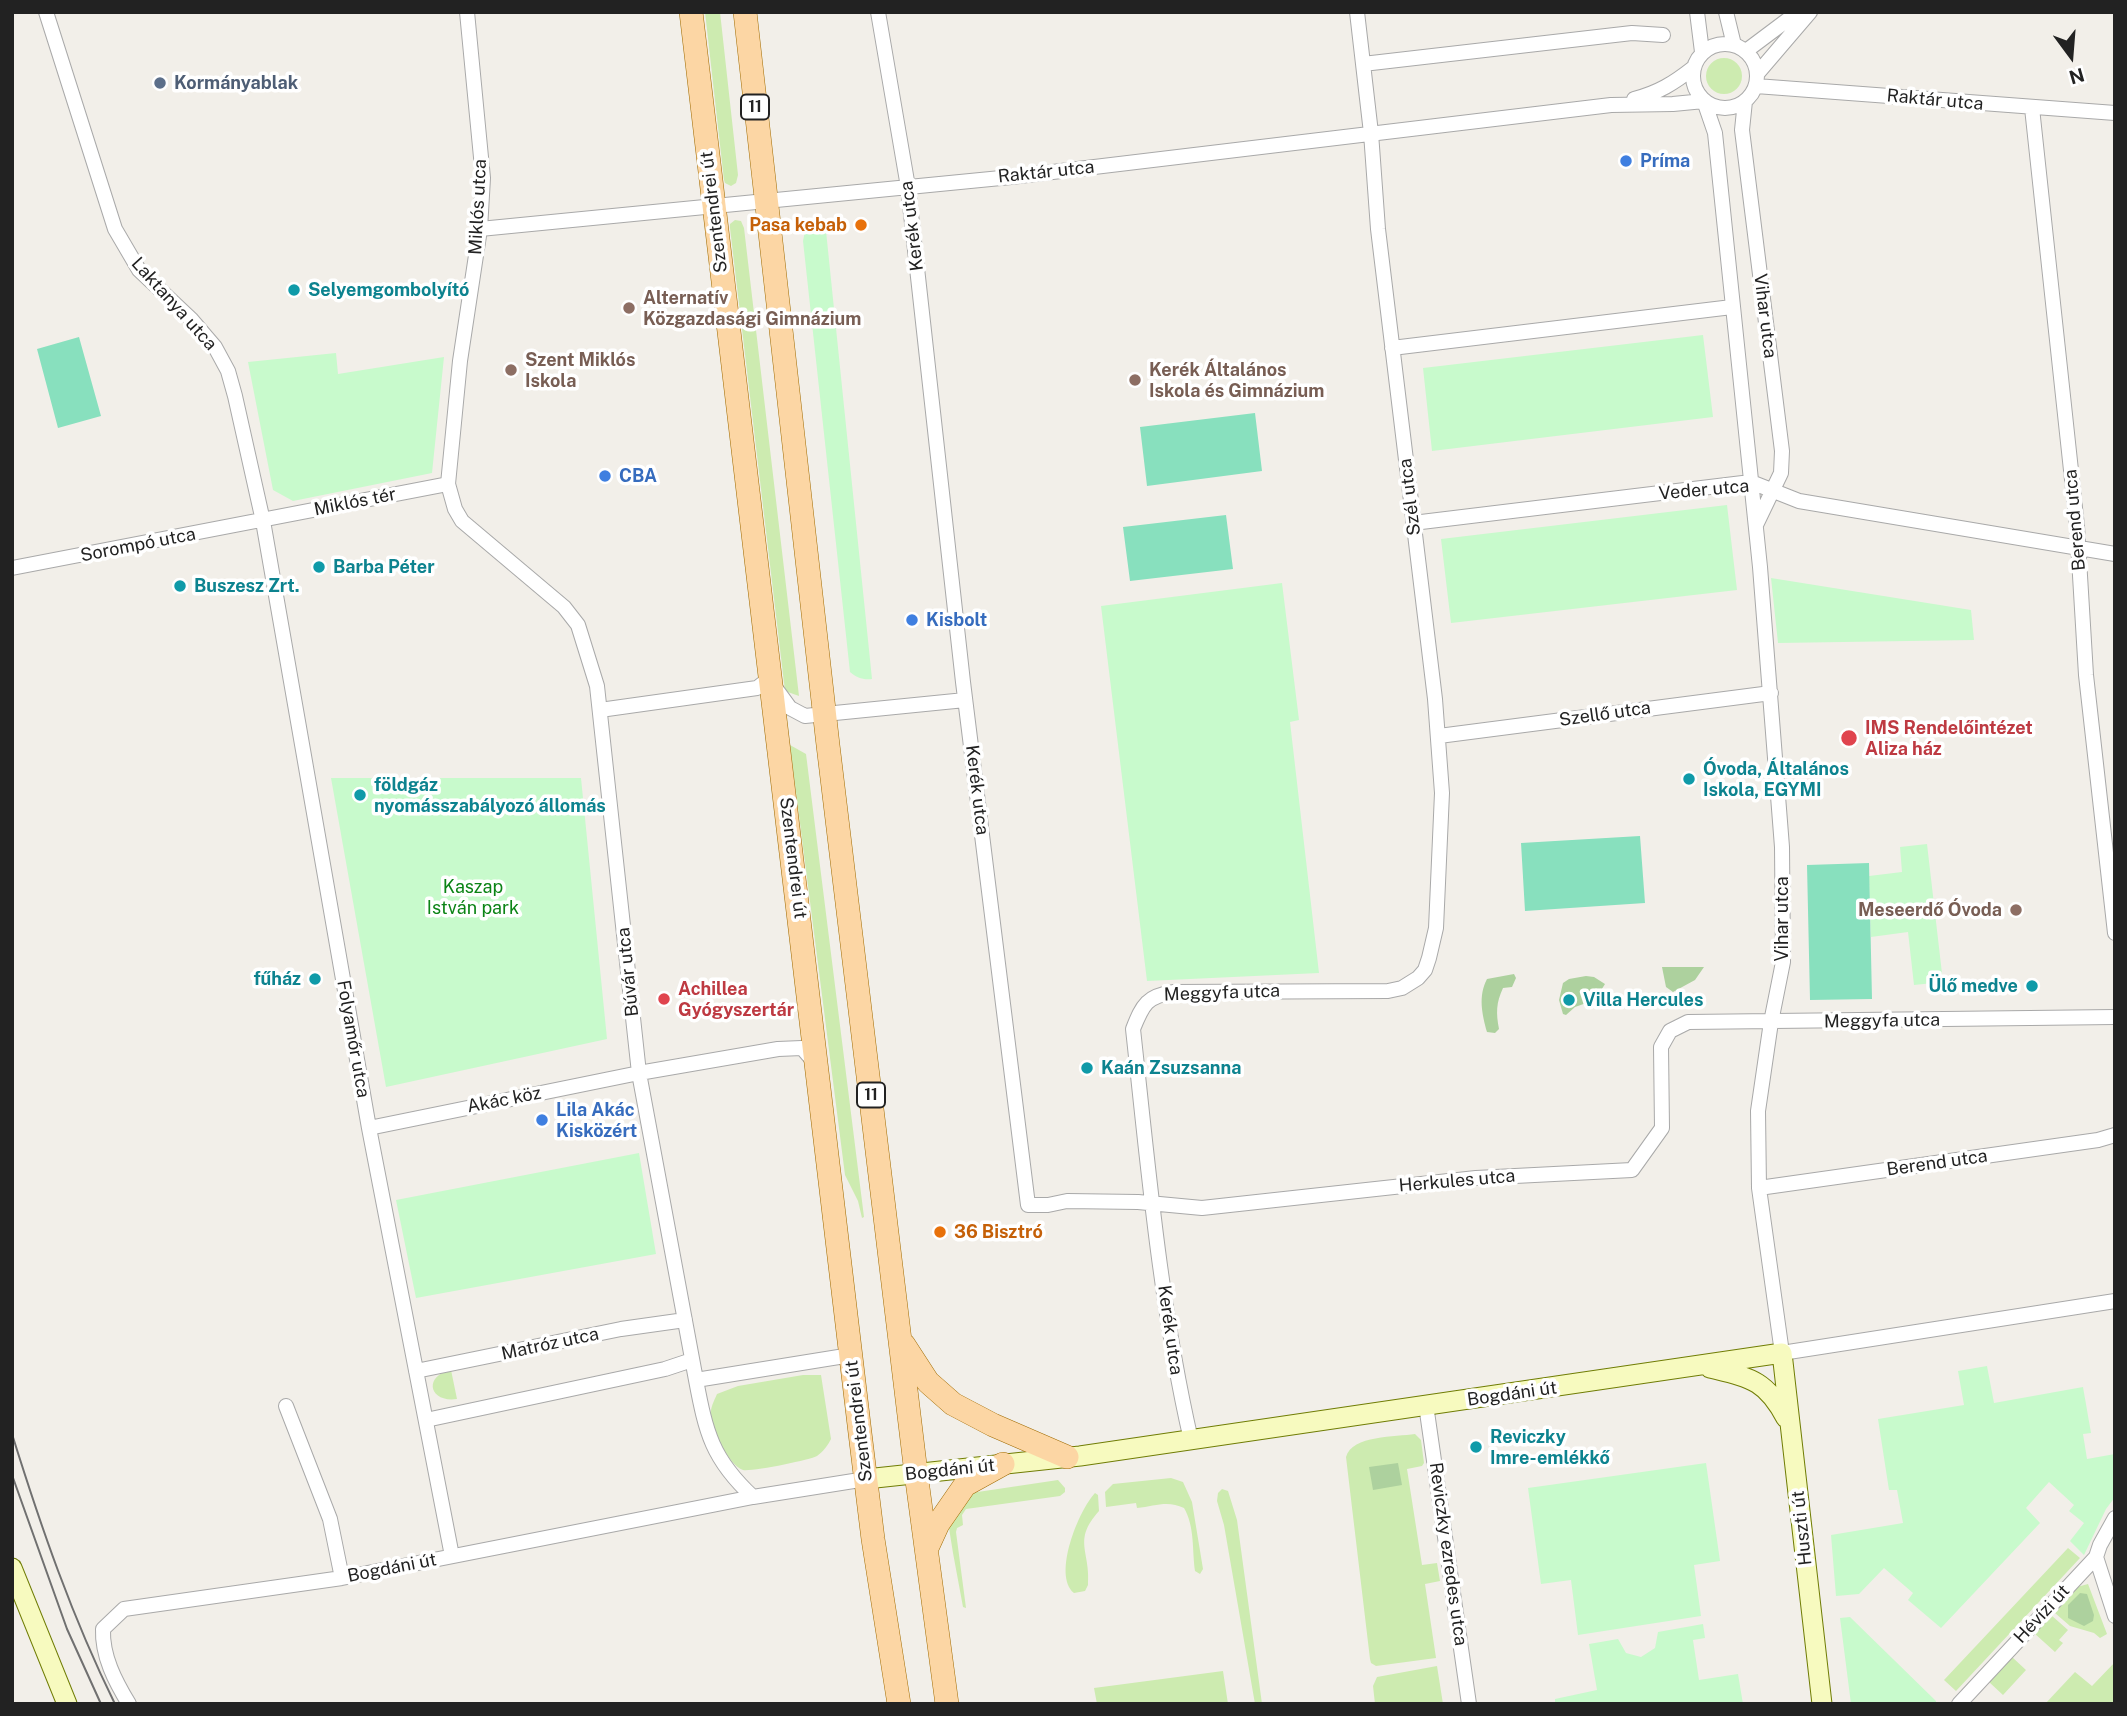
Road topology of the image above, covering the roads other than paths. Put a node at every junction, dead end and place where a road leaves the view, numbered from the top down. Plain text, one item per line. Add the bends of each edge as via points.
1 (46, 12) edge
2 (467, 12) edge
3 (691, 12) edge
4 (745, 12) edge
5 (878, 12) edge
6 (1357, 12) edge
7 (1697, 12) edge
8 (1726, 12) edge
9 (1798, 12) edge
10 (1810, 12) edge
11 (1663, 35) dead end
12 (1740, 48) junction
13 (1702, 52) junction
14 (1363, 64) junction
15 (1693, 68) junction
16 (1756, 80) junction
17 (1704, 101) junction
18 (1745, 101) junction
19 (1611, 105) junction
20 (2032, 108) junction
21 (2115, 113) edge
22 (1371, 133) junction
23 (908, 187) junction
24 (765, 201) junction
25 (713, 207) junction
26 (480, 229) junction
27 (1732, 307) junction
28 (1392, 348) junction
29 (1751, 482) junction
30 (448, 484) junction
31 (1772, 492) junction
32 (263, 520) junction
33 (1413, 523) junction
34 (1756, 525) junction
35 (2078, 549) junction
36 (2115, 554) edge
37 (12, 568) edge
38 (769, 671) junction
39 (1772, 693) junction
40 (965, 700) junction
41 (600, 710) junction
42 (825, 715) junction
43 (1439, 736) junction
44 (2115, 933) edge
45 (1418, 978) joint
46 (2115, 1017) edge
47 (1771, 1022) junction
48 (1661, 1047) joint
49 (819, 1072) junction
50 (639, 1073) junction
51 (369, 1128) junction
52 (2115, 1135) edge
53 (1759, 1188) junction
54 (1151, 1202) junction
55 (2115, 1301) edge
56 (685, 1320) junction
57 (901, 1339) junction
58 (1782, 1353) junction
59 (851, 1355) junction
60 (692, 1360) junction
61 (1697, 1365) junction
62 (416, 1371) junction
63 (696, 1380) junction
64 (1426, 1405) junction
65 (286, 1406) dead end
66 (426, 1420) junction
67 (1792, 1432) junction
68 (1191, 1440) junction
69 (1067, 1457) junction
70 (1003, 1464) junction
71 (916, 1474) junction
72 (866, 1479) junction
73 (753, 1497) junction
74 (2115, 1518) edge
75 (926, 1548) junction
76 (452, 1556) junction
77 (2096, 1556) junction
78 (12, 1568) edge
79 (342, 1578) junction
80 (2115, 1616) edge
81 (67, 1704) edge
82 (129, 1704) edge
83 (898, 1704) edge
84 (947, 1704) edge
85 (1469, 1704) edge
86 (1822, 1704) edge
87 (1959, 1704) edge

1 - 32 street, Laktanya utca via 114,229 139,270 191,319 228,371
2 - 26 street, Miklós utca via 483,178
3 - 25 main road, Szentendrei út
4 - 24 main road, 11
5 - 23 street, Kerék utca
6 - 14 street, Szél utca
7 - 13 street
8 - 12 street
9 - 12 street
10 - 16 street
11 - 14 street via 1632,33
12 - 13 street via 1717,44
12 - 16 street via 1754,62
13 - 15 street
14 - 22 street, Szél utca
15 - 17 street via 1694,85
15 - 19 street, Raktár utca via 1654,94
16 - 18 street
16 - 20 street, Raktár utca
17 - 18 street via 1717,107
17 - 19 street, Raktár utca
17 - 27 street, Vihar utca via 1715,133
18 - 31 street, Vihar utca via 1743,138 1782,451 1781,473
19 - 22 street, Raktár utca
20 - 21 street, Raktár utca
20 - 35 street, Berend utca
22 - 23 street, Raktár utca
22 - 28 street, Szél utca
23 - 24 street, Raktár utca
23 - 40 street, Kerék utca
24 - 25 street, Raktár utca
24 - 42 main road, 11
25 - 26 street, Raktár utca
25 - 38 main road, Szentendrei út
26 - 30 street, Miklós utca
27 - 28 street
27 - 29 street, Vihar utca
28 - 33 street, Szél utca
29 - 31 street, Veder utca
29 - 33 street, Veder utca
29 - 34 street, Vihar utca
30 - 32 street, Miklós tér
30 - 41 street, Búvár utca via 462,521 564,607 578,625
31 - 34 street, Vihar utca
31 - 35 street, Veder utca via 1799,501
32 - 37 street, Sorompó utca
32 - 51 street, Folyamőr utca
33 - 43 street, Szél utca
34 - 39 street, Vihar utca
35 - 36 street, Veder utca
35 - 44 street, Berend utca via 2086,675
38 - 41 street via 757,688
38 - 42 street via 776,691 790,708 805,716
38 - 49 main road, Szentendrei út
39 - 43 street, Szellő utca
39 - 47 street, Vihar utca via 1782,847 1783,962
40 - 42 street
40 - 54 street, Kerék utca via 1028,1205 1067,1200
41 - 50 street, Búvár utca
42 - 57 main road, 11
43 - 45 street, Szél utca via 1442,822 1436,929 1425,970
45 - 54 street, Meggyfa utca via 1388,991 1157,994 1141,1009 1133,1029
46 - 47 street, Meggyfa utca
47 - 48 street, Meggyfa utca via 1688,1022 1670,1031
47 - 53 street, Vihar utca via 1758,1111
48 - 54 street, Herkules utca via 1662,1128 1632,1170 1464,1180 1202,1208
49 - 50 street, Akác köz via 802,1048
49 - 59 main road, Szentendrei út
50 - 51 street, Akác köz
50 - 56 street, Búvár utca
51 - 62 street, Folyamőr utca
52 - 53 street, Berend utca
53 - 58 street, Vihar utca
54 - 68 street, Kerék utca
55 - 58 street, Bogdáni út
56 - 60 street, Búvár utca
56 - 62 street, Matróz utca
57 - 69 main road via 928,1382 953,1404
57 - 71 main road, 11
58 - 61 street, Bogdáni út
58 - 67 street, Huszti út
59 - 63 street
59 - 72 main road, Szentendrei út
60 - 63 street, Búvár utca
60 - 66 street
61 - 64 street, Bogdáni út
61 - 67 street, Bogdáni út via 1762,1385
62 - 66 street, Folyamőr utca
63 - 73 street, Búvár utca via 706,1429 719,1456
64 - 68 street, Bogdáni út
64 - 85 street, Reviczky ezredes utca
65 - 79 street via 330,1519
66 - 76 street, Folyamőr utca
67 - 86 street, Huszti út
68 - 69 street, Bogdáni út
69 - 70 street, Bogdáni út
70 - 71 street, Bogdáni út
70 - 75 main road via 965,1485
71 - 72 street, Bogdáni út
71 - 75 main road, 11
72 - 73 street, Bogdáni út
72 - 83 main road, Szentendrei út
73 - 76 street, Bogdáni út
74 - 77 street, Hévízi út
75 - 84 main road, 11
76 - 79 street, Bogdáni út
77 - 80 street
77 - 87 street, Hévízi út
78 - 81 street
79 - 82 street, Bogdáni út via 124,1609 103,1629 102,1643

